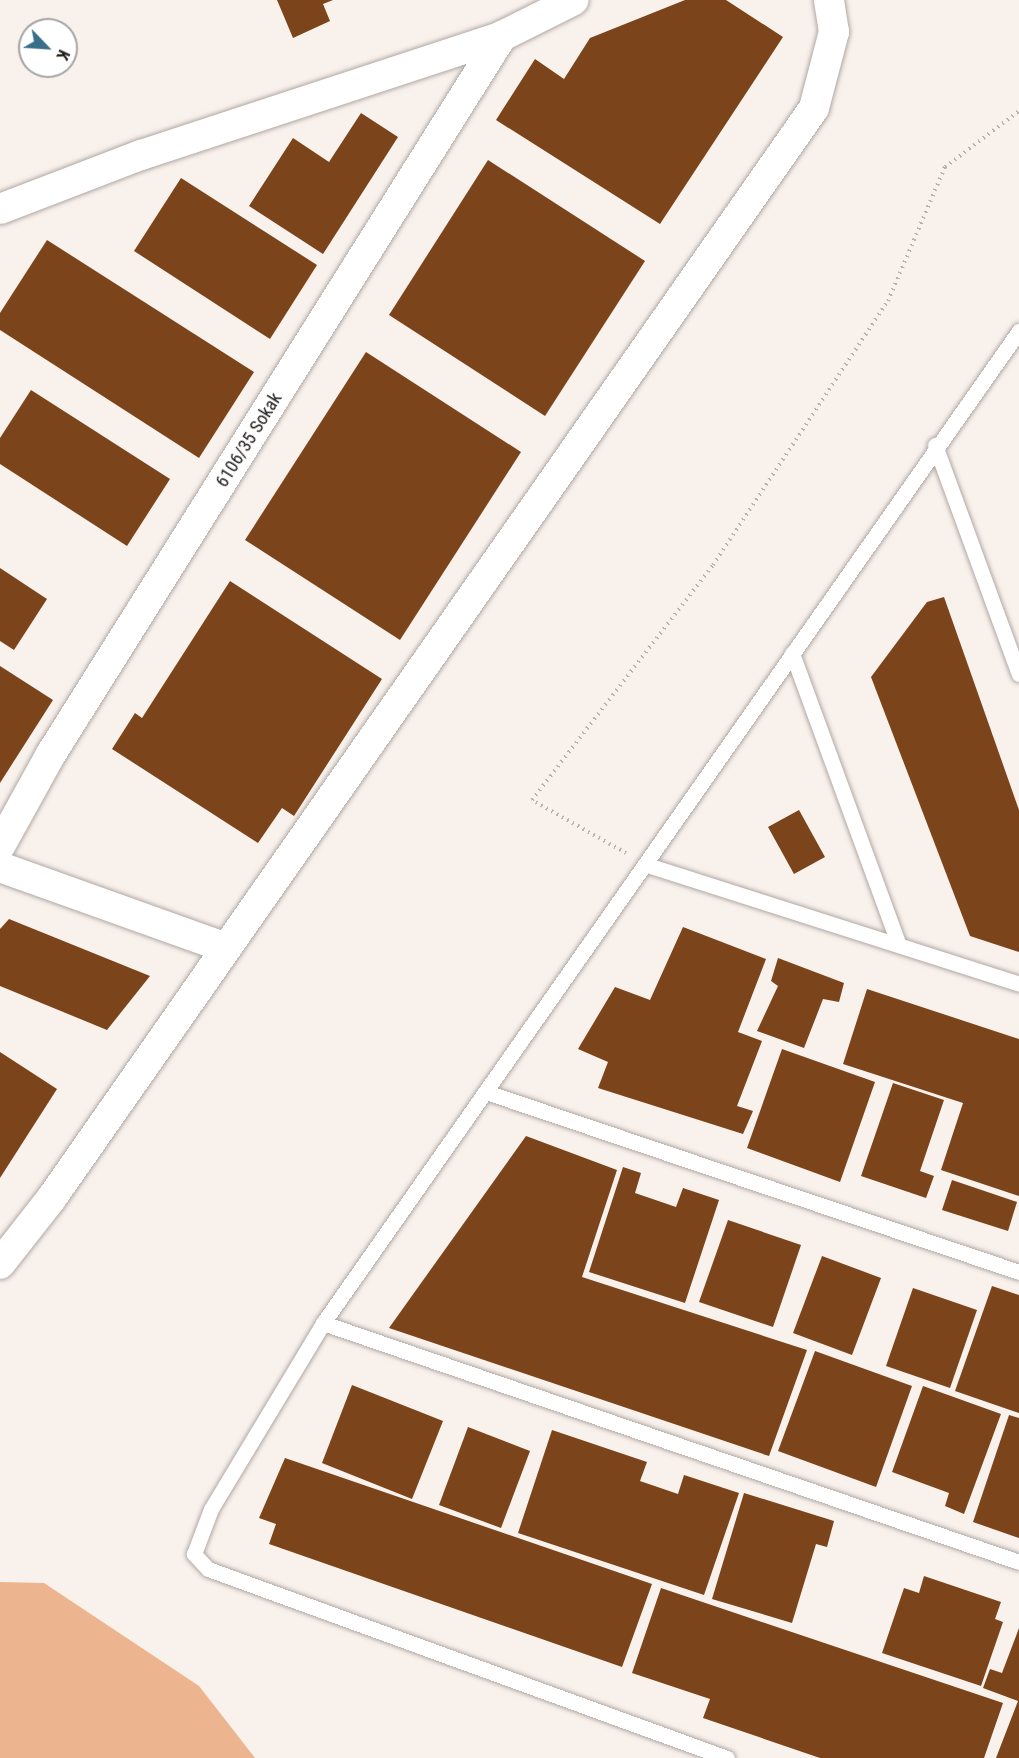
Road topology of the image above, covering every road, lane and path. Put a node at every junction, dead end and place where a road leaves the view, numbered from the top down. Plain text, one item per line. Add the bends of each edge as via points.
1 (574, 0) edge
2 (829, 0) edge
3 (502, 36) junction
4 (1019, 111) edge
5 (0, 209) edge
6 (1019, 331) edge
7 (935, 445) junction
8 (792, 653) junction
9 (1019, 674) edge
10 (0, 846) edge
11 (647, 865) junction
12 (0, 867) edge
13 (899, 945) junction
14 (226, 948) junction
15 (1019, 984) edge
16 (489, 1093) junction
17 (0, 1264) edge
18 (1019, 1272) edge
19 (323, 1323) junction
20 (1019, 1562) edge
21 (727, 1758) edge

1 - 3 street
2 - 14 street via 834,32 814,108
3 - 5 street via 141,155
3 - 10 street, 6106/35 Sokak via 51,753
4 - 11 path via 945,167 888,301 713,565 532,800
6 - 7 lane
7 - 8 lane
7 - 9 lane
8 - 11 lane
8 - 13 lane
11 - 13 lane
11 - 16 lane
12 - 14 street
13 - 15 lane
14 - 17 street
16 - 18 lane
16 - 19 lane
19 - 20 lane
19 - 21 lane via 211,1509 194,1554 208,1569

